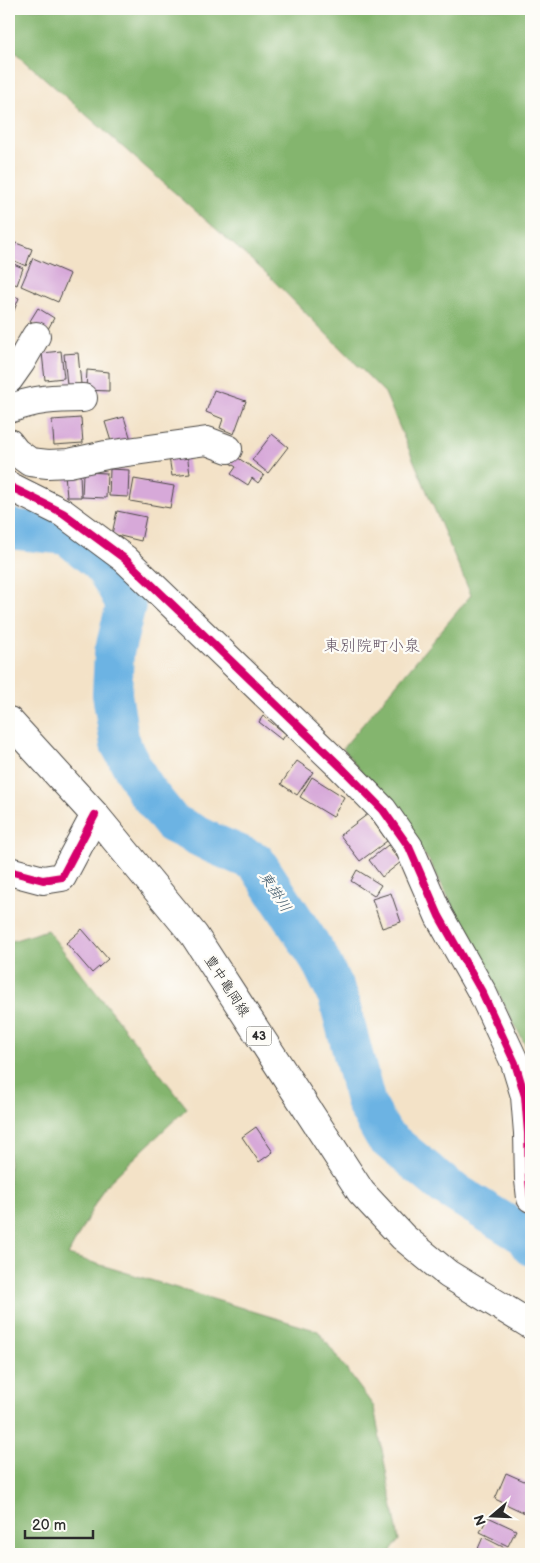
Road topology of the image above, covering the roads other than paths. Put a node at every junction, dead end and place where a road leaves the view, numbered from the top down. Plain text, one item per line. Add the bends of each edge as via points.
1 (36, 336) dead end
2 (9, 379) edge
3 (82, 398) dead end
4 (9, 409) edge
5 (9, 443) edge
6 (228, 449) dead end
7 (9, 486) edge
8 (9, 721) edge
9 (95, 815) junction
10 (9, 871) edge
11 (531, 1198) edge
12 (531, 1325) edge

1 - 2 street
3 - 4 street via 50,398
5 - 6 street via 30,462 48,464 207,441
7 - 11 street via 63,513 125,559 383,810 408,847 515,1062 525,1096
8 - 9 street, 豊中亀岡線 / 43
9 - 10 street via 62,877 43,880
9 - 12 street, 豊中亀岡線 / 43 via 194,935 361,1192 403,1236 448,1274

